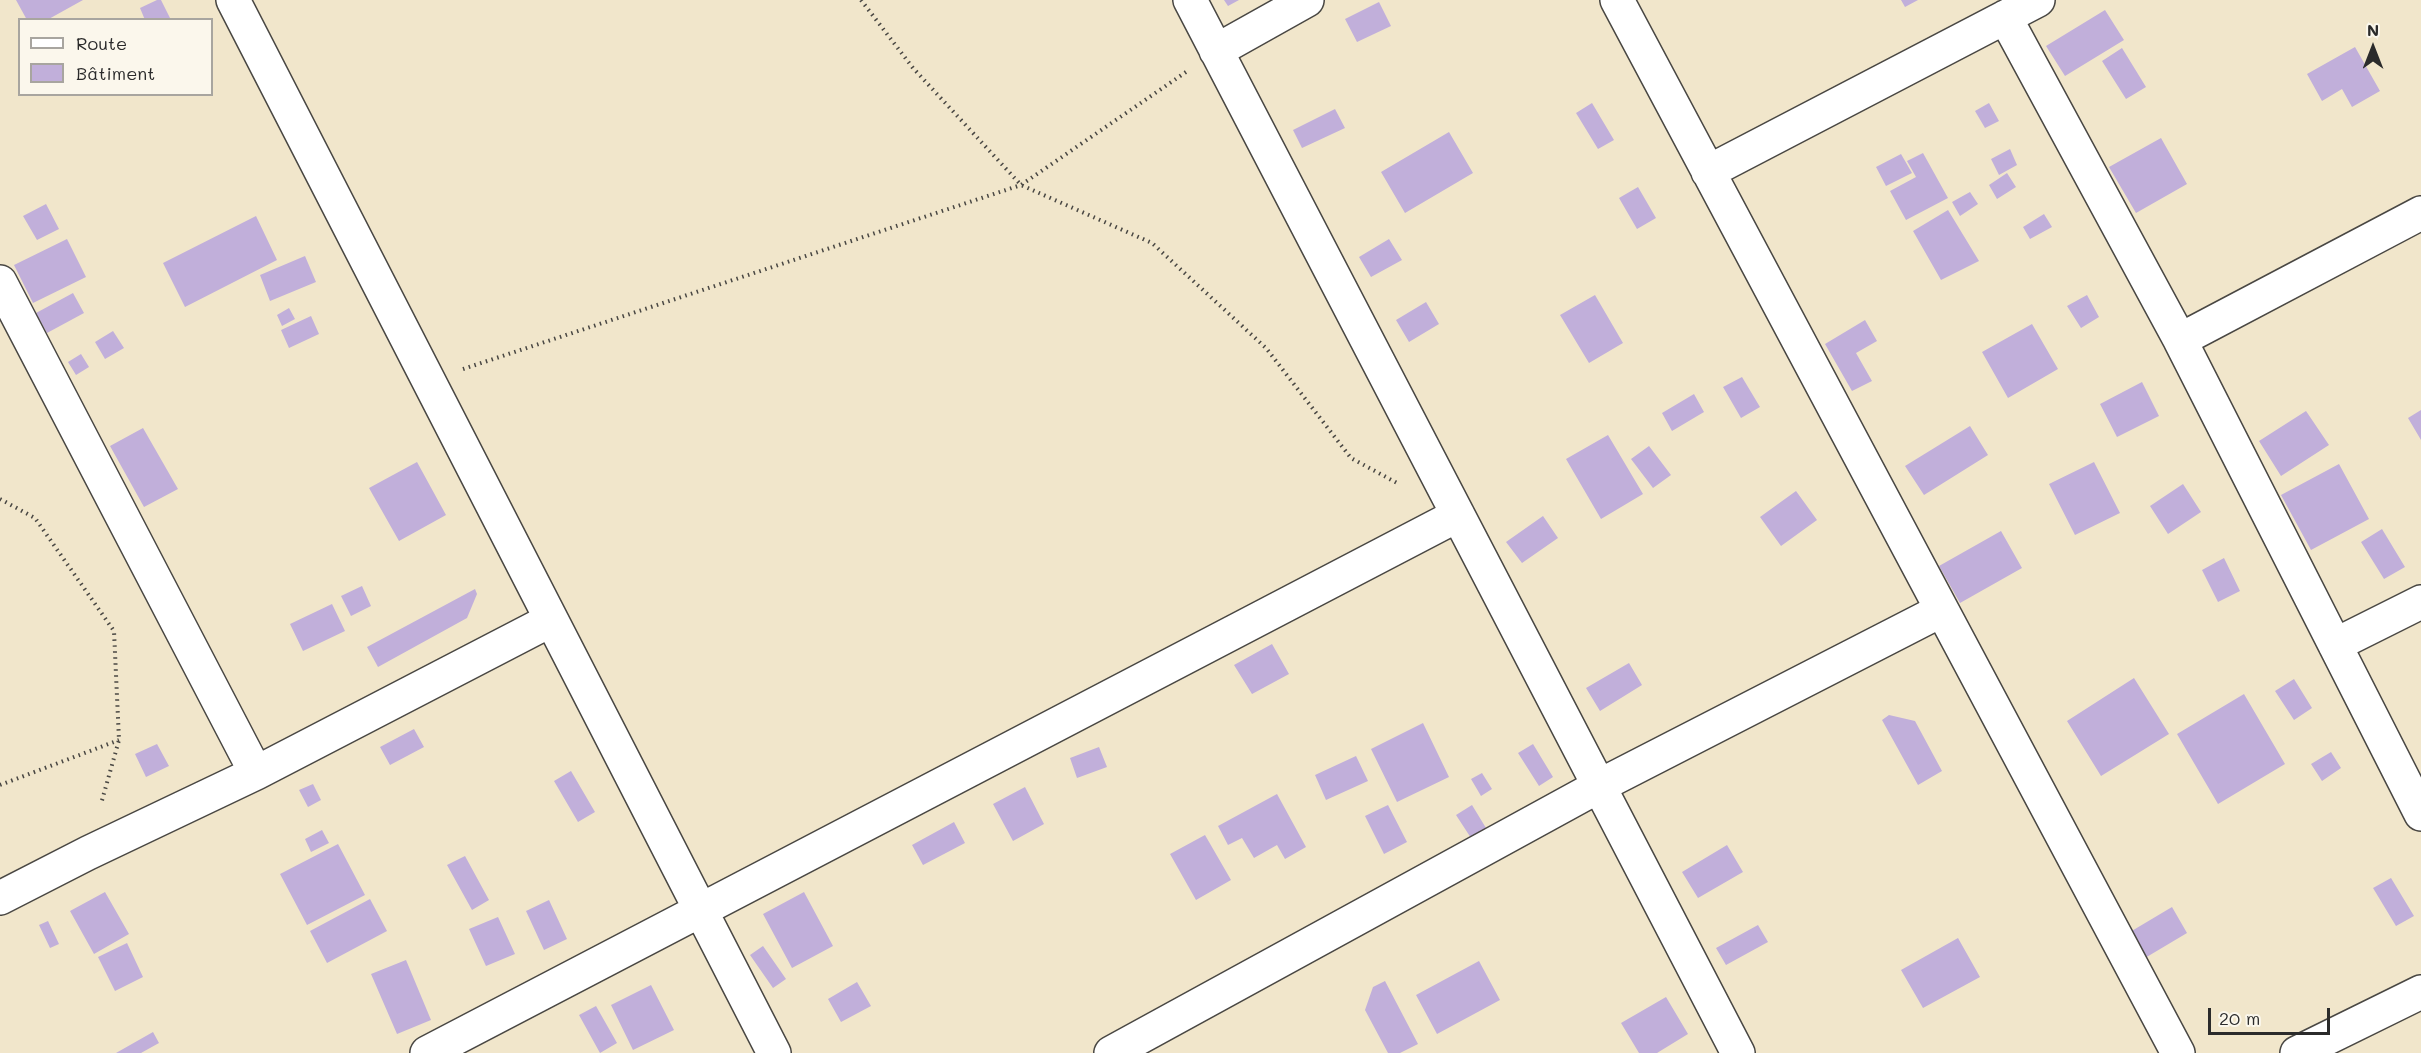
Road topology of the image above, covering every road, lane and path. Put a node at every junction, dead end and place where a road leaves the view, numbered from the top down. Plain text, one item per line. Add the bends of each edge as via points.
1 (233, 0) edge
2 (861, 0) edge
3 (1190, 0) edge
4 (1307, 0) edge
5 (1617, 0) edge
6 (2038, 0) edge
7 (2005, 17) junction
8 (1216, 51) junction
9 (1708, 172) junction
10 (1021, 185) junction
11 (2421, 213) edge
12 (0, 282) edge
13 (2180, 340) junction
14 (428, 381) junction
15 (1400, 484) dead end
16 (0, 499) edge
17 (1458, 515) junction
18 (2421, 602) edge
19 (1942, 610) junction
20 (551, 620) junction
21 (2335, 645) junction
22 (119, 740) junction
23 (256, 772) junction
24 (0, 785) edge
25 (1599, 786) junction
26 (2421, 814) edge
27 (88, 853) junction
28 (0, 898) edge
29 (701, 911) junction
30 (2421, 992) edge
31 (427, 1053) edge
32 (774, 1053) edge
33 (1110, 1053) edge
34 (1738, 1053) edge
35 (2178, 1053) edge
36 (2297, 1053) edge

1 - 14 street
2 - 10 path via 913,68
3 - 8 street
4 - 8 street
5 - 9 street
6 - 7 street
7 - 9 street
7 - 13 street
8 - 10 path
8 - 17 street
9 - 19 street
10 - 14 path
10 - 15 path via 1152,243 1266,348 1351,458
11 - 13 street
12 - 23 street
13 - 21 street
14 - 20 street
16 - 22 path via 35,518 114,630
17 - 25 street
17 - 29 street
18 - 21 street
19 - 25 street
19 - 35 street
20 - 23 street
20 - 29 street
21 - 26 street
22 - 24 path
22 - 27 path
23 - 27 street
25 - 33 street
25 - 34 street
27 - 28 street
29 - 31 street
29 - 32 street
30 - 36 street

